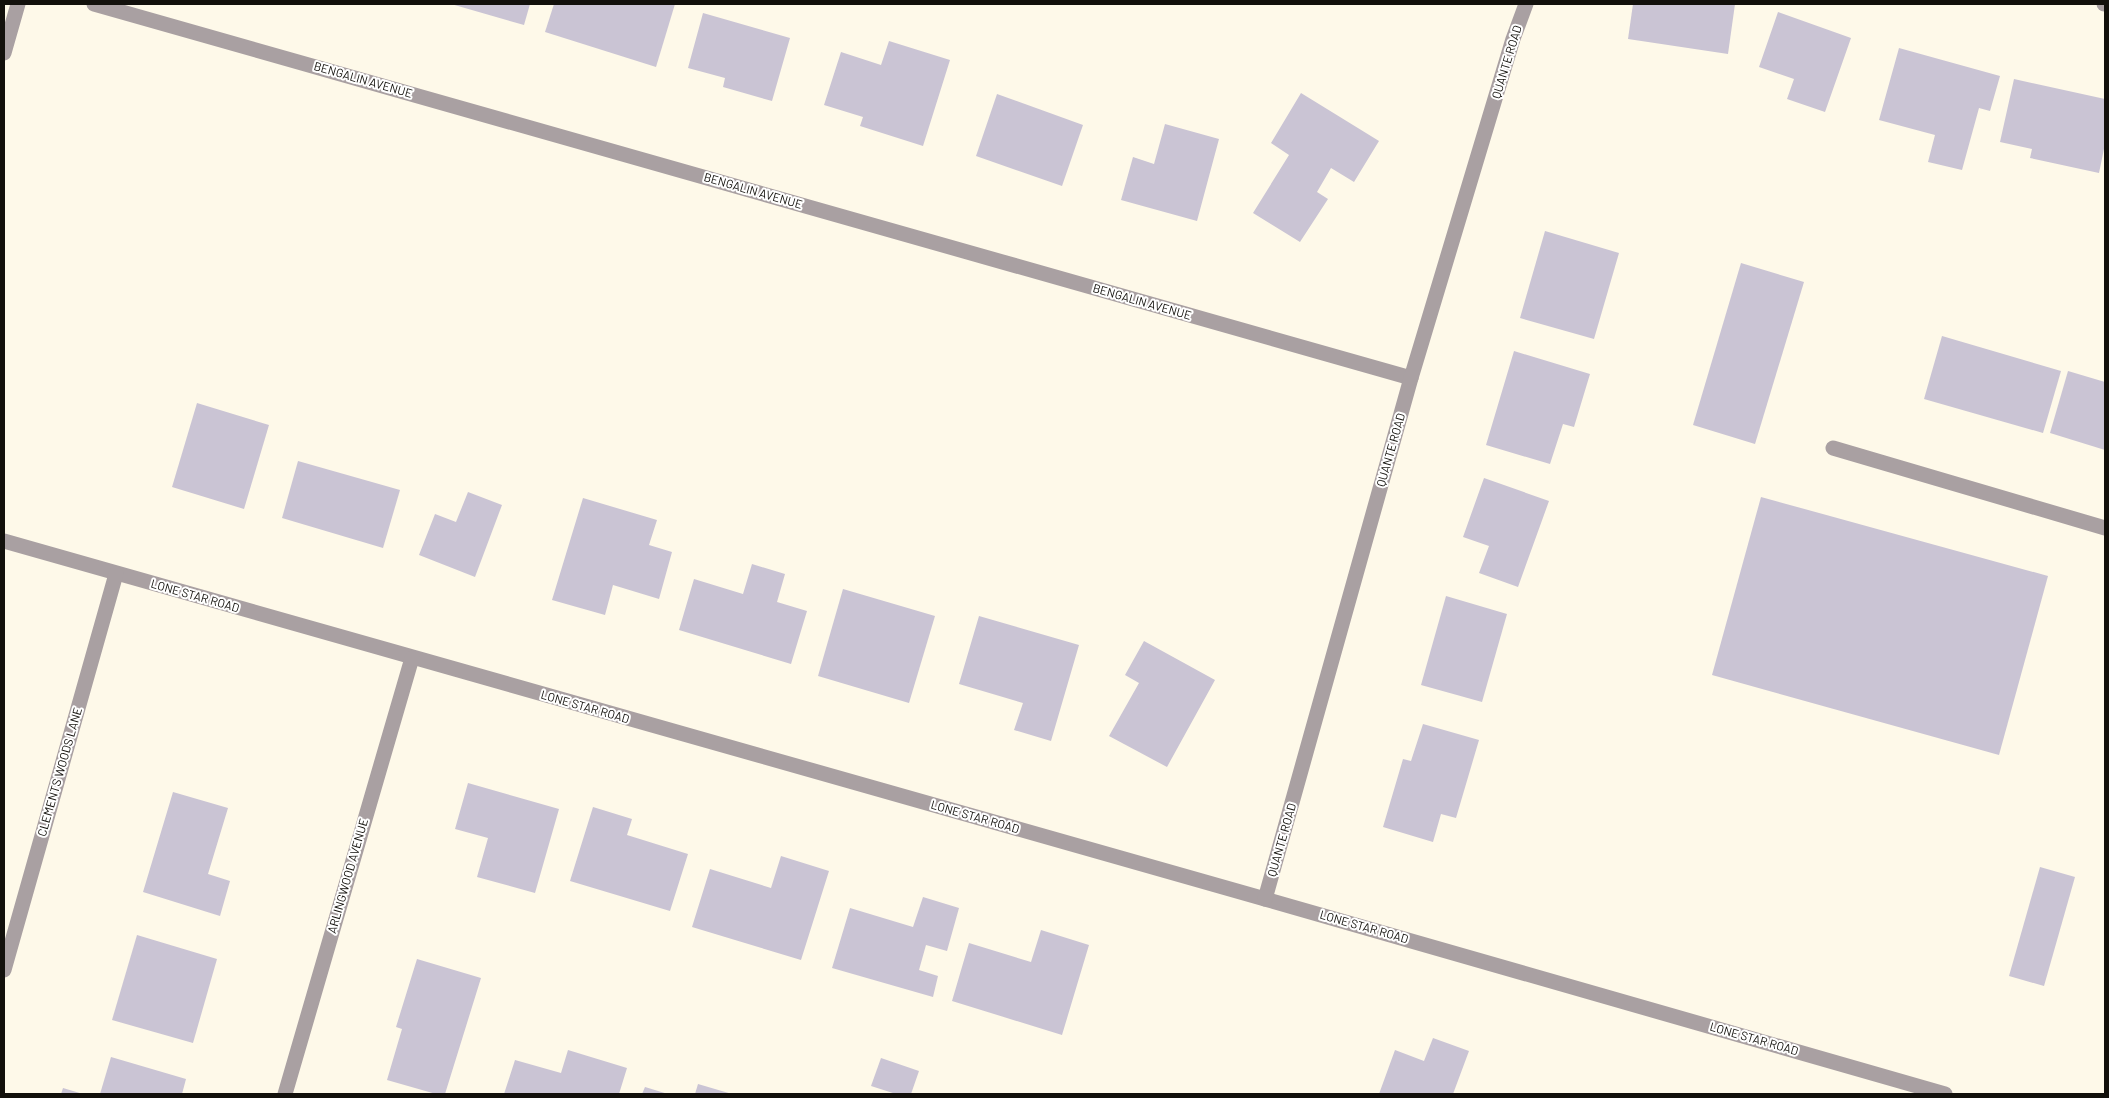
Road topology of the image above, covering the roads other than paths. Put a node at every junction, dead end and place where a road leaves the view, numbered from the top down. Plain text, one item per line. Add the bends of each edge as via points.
1 (18, 4) edge
2 (94, 4) edge
3 (1526, 4) edge
4 (4, 53) edge
5 (1412, 378) junction
6 (1833, 448) dead end
7 (2105, 528) edge
8 (4, 541) edge
9 (116, 574) junction
10 (412, 658) junction
11 (1265, 899) junction
12 (4, 970) edge
13 (285, 1094) edge
14 (1945, 1094) edge

1 - 4 street
2 - 5 street, BENGALIN AVENUE
3 - 5 street, QUANTE ROAD
5 - 11 street, QUANTE ROAD
6 - 7 street
8 - 9 street, LONE STAR ROAD
9 - 10 street, LONE STAR ROAD
9 - 12 street, CLEMENTS WOODS LANE
10 - 11 street, LONE STAR ROAD
10 - 13 street, ARLINGWOOD AVENUE
11 - 14 street, LONE STAR ROAD

